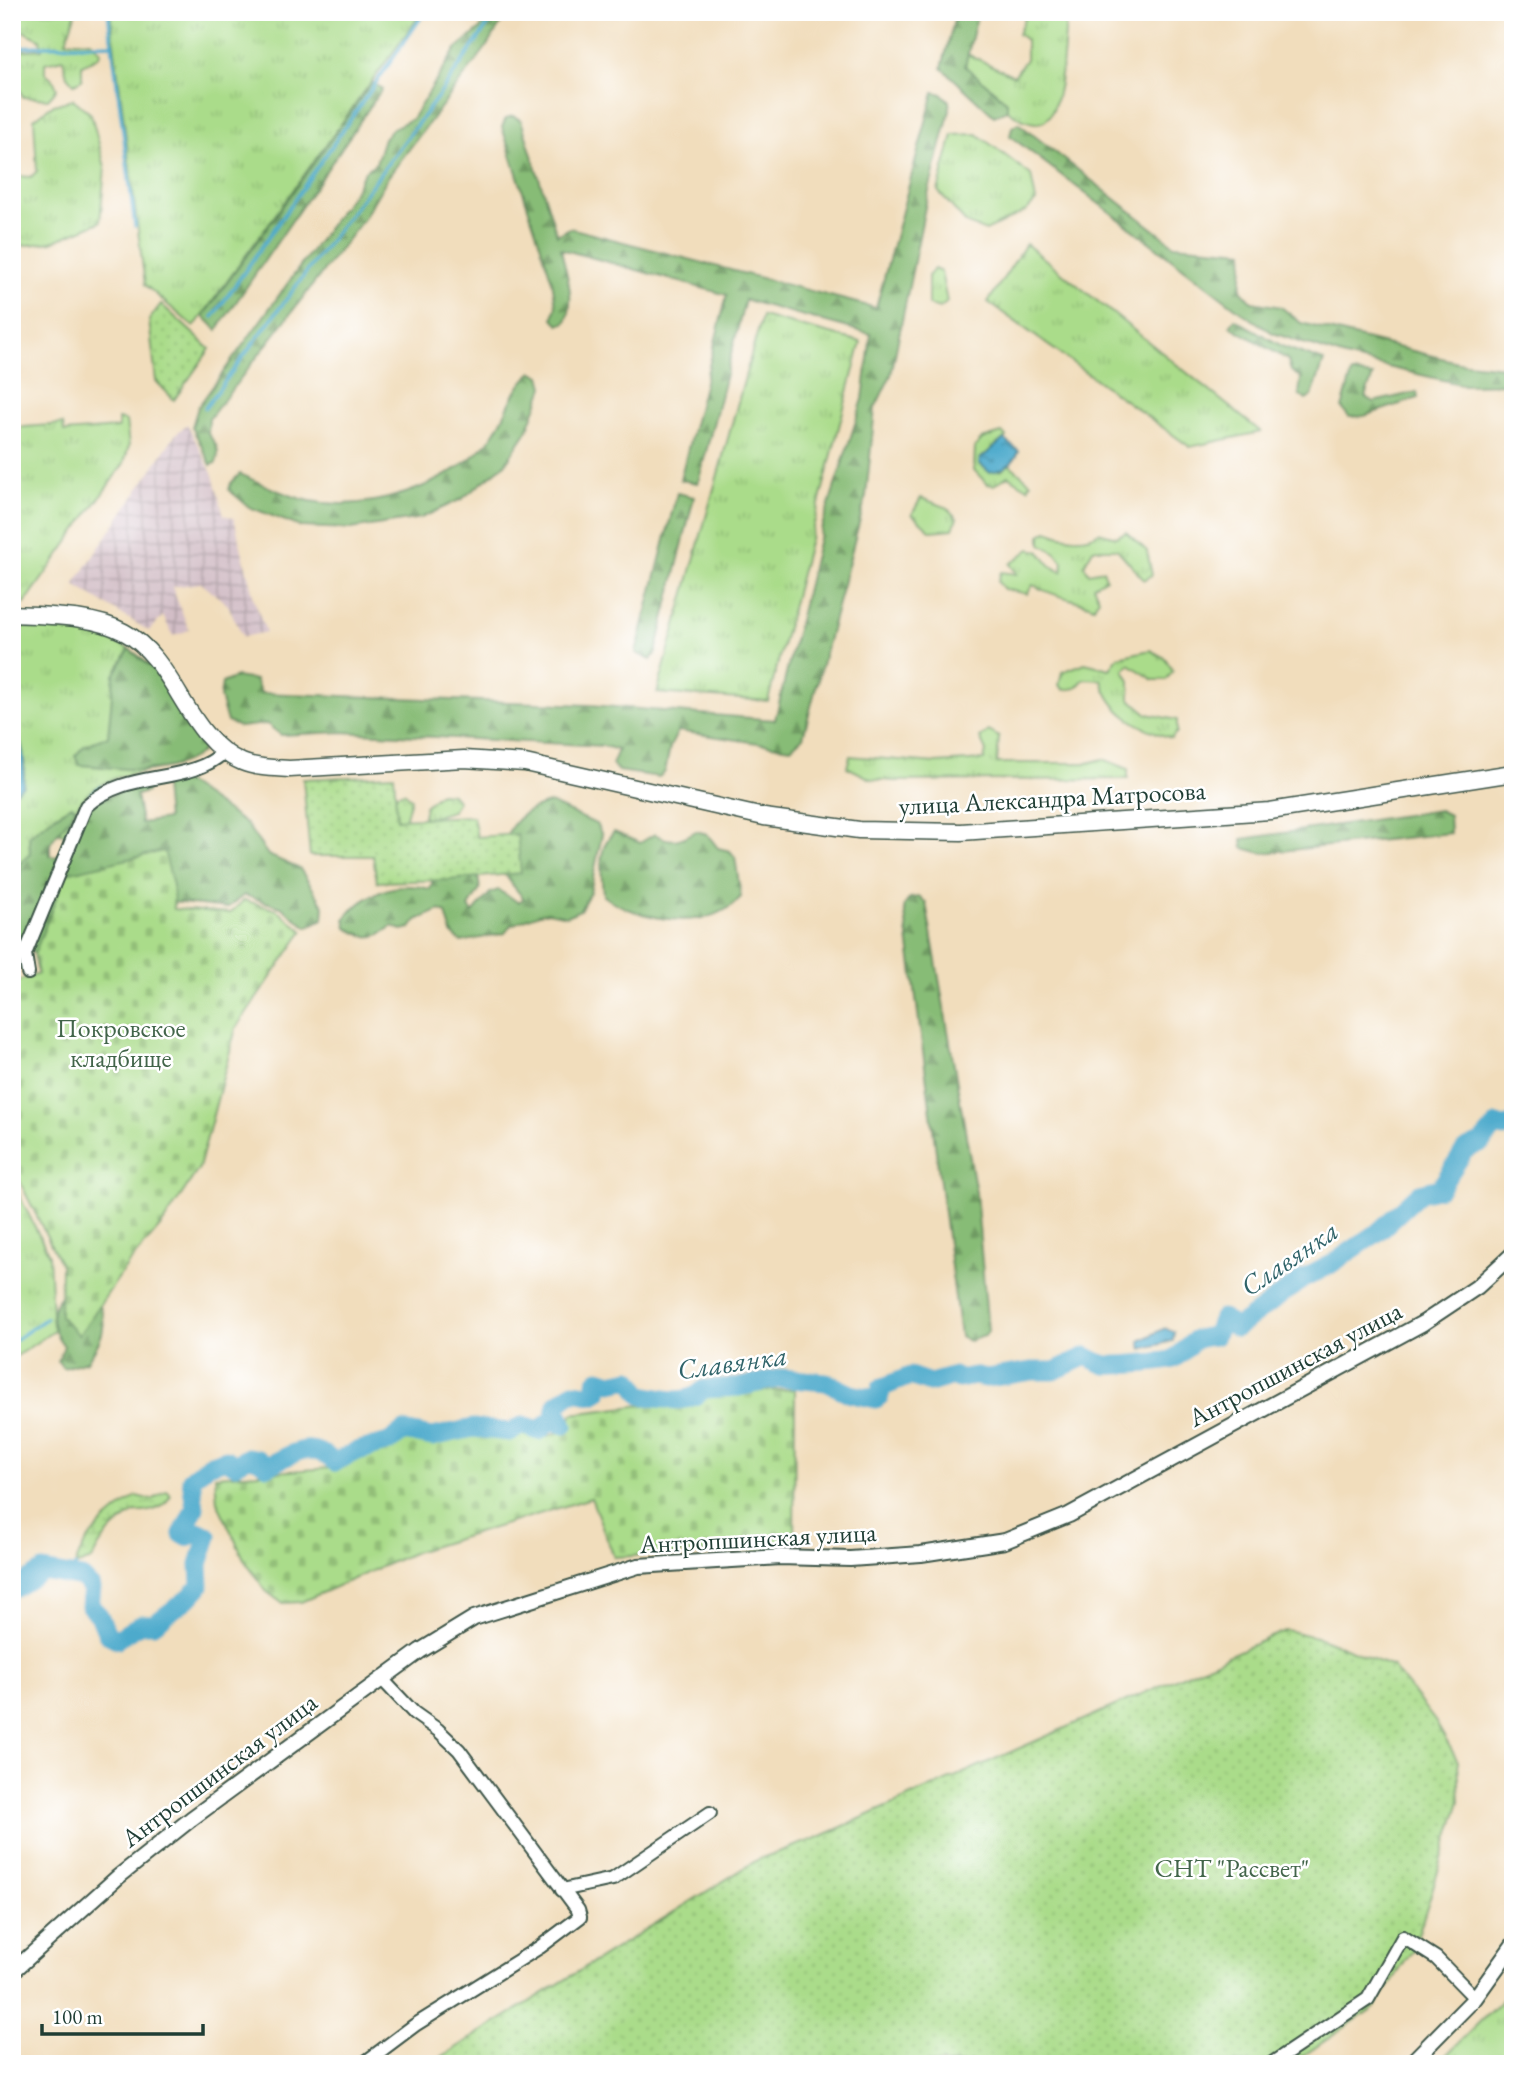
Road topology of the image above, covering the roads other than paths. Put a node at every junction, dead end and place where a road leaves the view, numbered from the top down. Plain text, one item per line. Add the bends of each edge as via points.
1 (12, 614) edge
2 (224, 751) junction
3 (1513, 773) edge
4 (28, 973) dead end
5 (1513, 1254) edge
6 (382, 1679) junction
7 (710, 1813) dead end
8 (562, 1890) junction
9 (1513, 1945) edge
10 (12, 1972) edge
11 (1475, 1998) junction
12 (363, 2064) edge
13 (1271, 2064) edge
14 (1410, 2064) edge

1 - 2 main road via 104,626 140,642 155,655 207,734
2 - 3 main road, улица Александра Матросова via 242,762 289,769 464,759 525,763 764,817 859,830 948,832 1270,811
2 - 4 street via 210,765 102,792 86,806 25,954
5 - 6 street, Антропшинская улица via 1477,1287 1423,1323 1069,1515 1005,1541 850,1559 780,1557 638,1566 474,1618
6 - 8 street via 414,1713 459,1749
6 - 10 street, Антропшинская улица via 191,1819
7 - 8 street via 613,1879
8 - 12 street via 580,1917
9 - 11 street
11 - 13 street via 1436,1958 1403,1937 1368,1999
11 - 14 street

